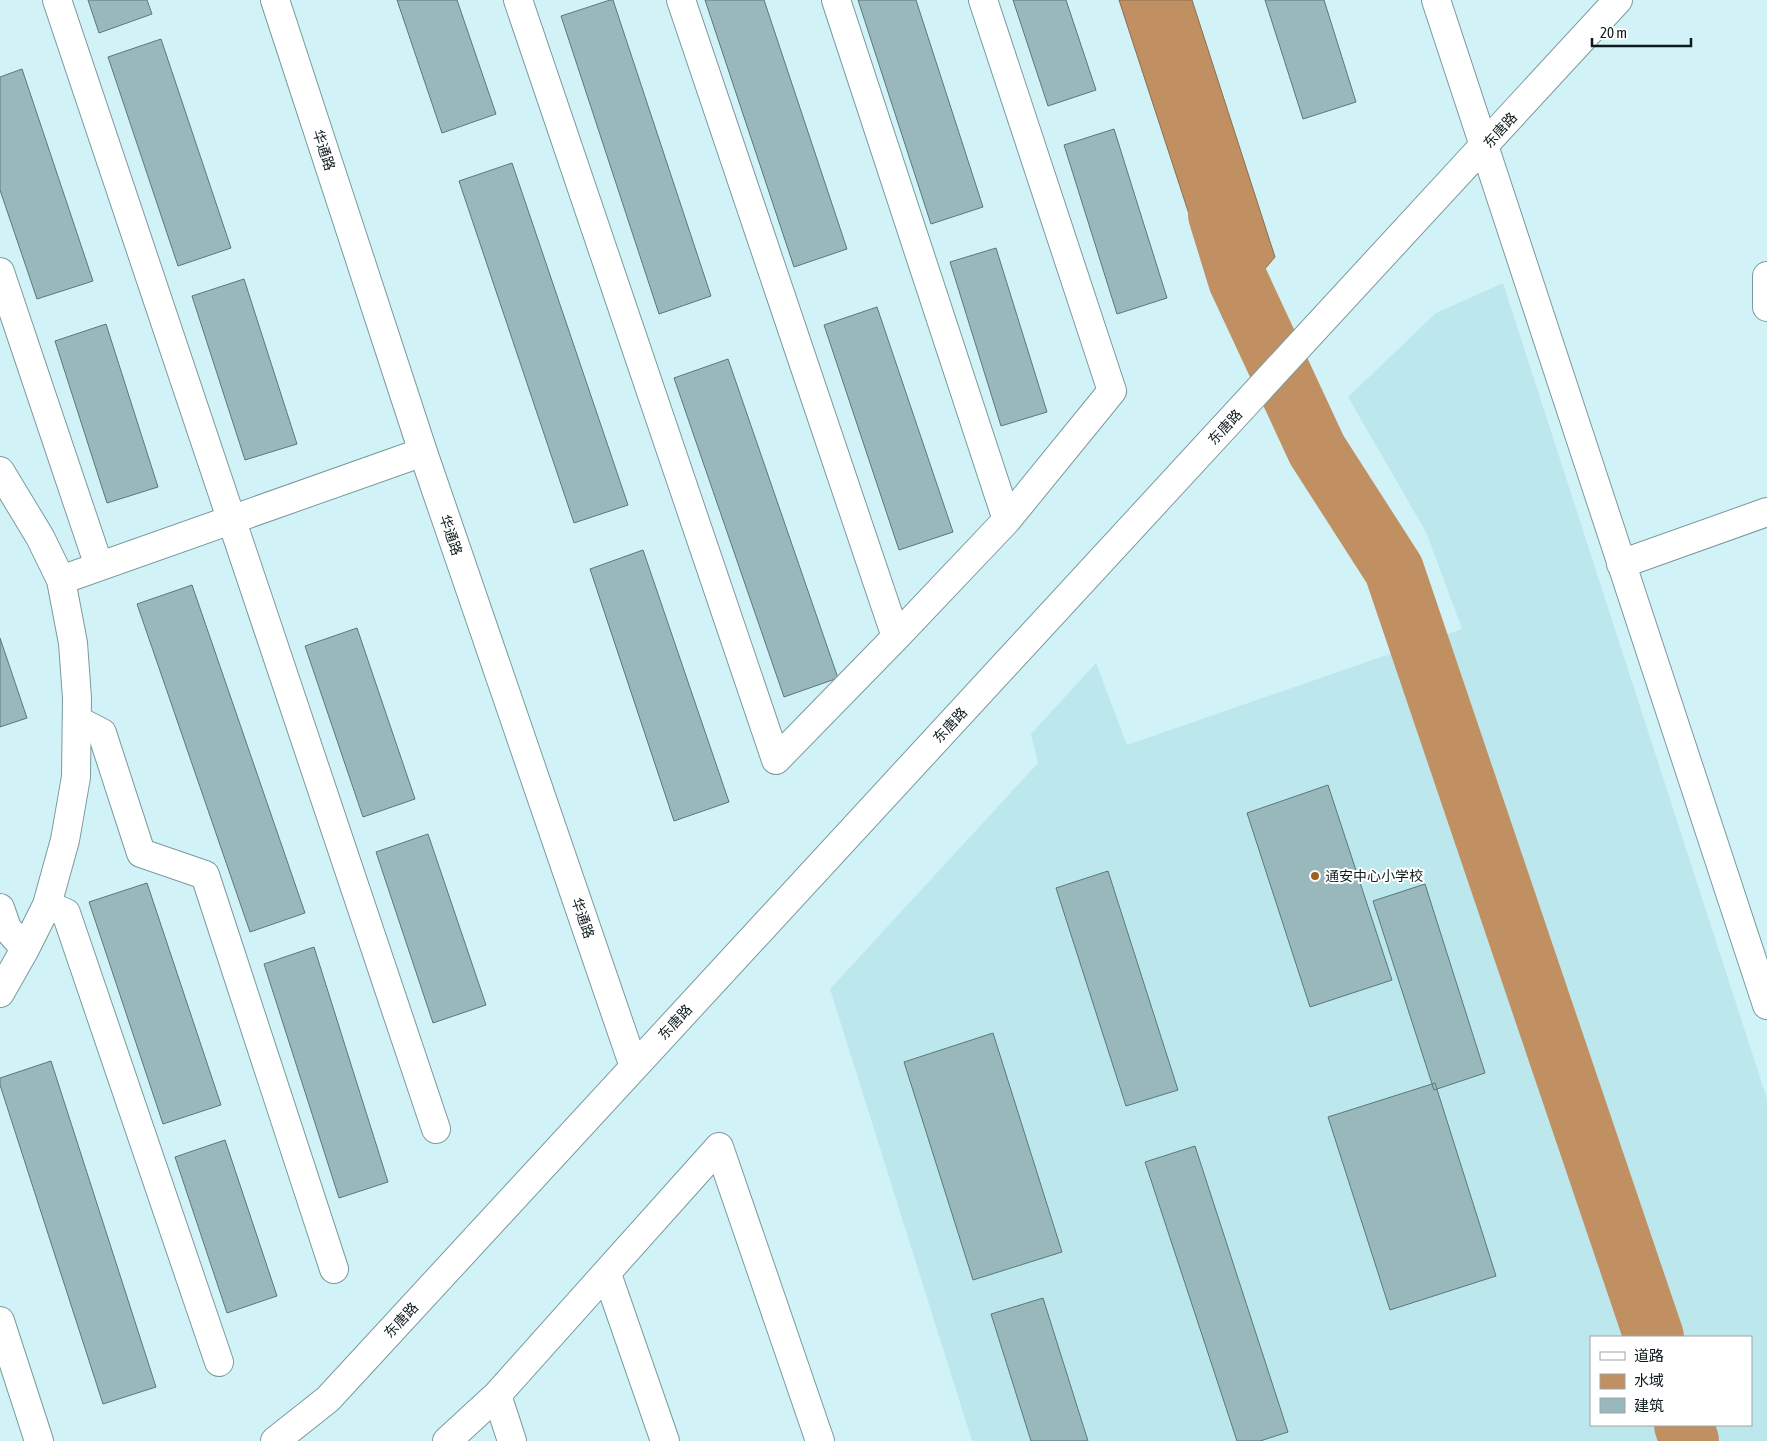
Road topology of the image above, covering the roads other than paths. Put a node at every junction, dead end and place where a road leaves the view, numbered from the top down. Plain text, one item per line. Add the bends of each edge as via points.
1 (57, 0) edge
2 (275, 0) edge
3 (518, 0) edge
4 (681, 0) edge
5 (836, 0) edge
6 (983, 0) edge
7 (1436, 0) edge
8 (1618, 0) edge
9 (1484, 147) junction
10 (0, 272) edge
11 (1767, 276) edge
12 (1767, 307) edge
13 (423, 452) junction
14 (0, 471) edge
15 (1767, 512) edge
16 (230, 520) junction
17 (1007, 520) junction
18 (1621, 564) junction
19 (99, 566) junction
20 (61, 580) junction
21 (896, 637) junction
22 (77, 720) junction
23 (47, 905) junction
24 (0, 908) edge
25 (25, 949) junction
26 (0, 993) edge
27 (1767, 1005) edge
28 (634, 1067) junction
29 (436, 1129) dead end
30 (334, 1269) dead end
31 (606, 1274) junction
32 (0, 1321) edge
33 (219, 1362) dead end
34 (498, 1395) junction
35 (39, 1441) edge
36 (274, 1441) edge
37 (447, 1441) edge
38 (512, 1441) edge
39 (665, 1441) edge
40 (820, 1441) edge

1 - 16 street
2 - 13 street, 华通路
3 - 21 street via 776,760
4 - 21 street
5 - 17 street
6 - 17 street via 1112,390
7 - 9 street
8 - 9 street, 东唐路
9 - 18 street
9 - 28 street, 东唐路
10 - 19 street
11 - 12 street
13 - 16 street
13 - 28 street, 华通路
14 - 20 street via 40,537
15 - 18 street
16 - 19 street
16 - 29 street
17 - 21 street
18 - 27 street
19 - 20 street
20 - 22 street via 73,643
22 - 23 street via 76,777 65,840
22 - 30 street via 102,733 141,853 205,875
23 - 25 street
23 - 33 street via 66,913
24 - 25 street via 7,928
25 - 26 street
28 - 36 street, 东唐路 via 328,1399
31 - 34 street
31 - 39 street
31 - 40 street via 720,1147
32 - 35 street
34 - 37 street
34 - 38 street

